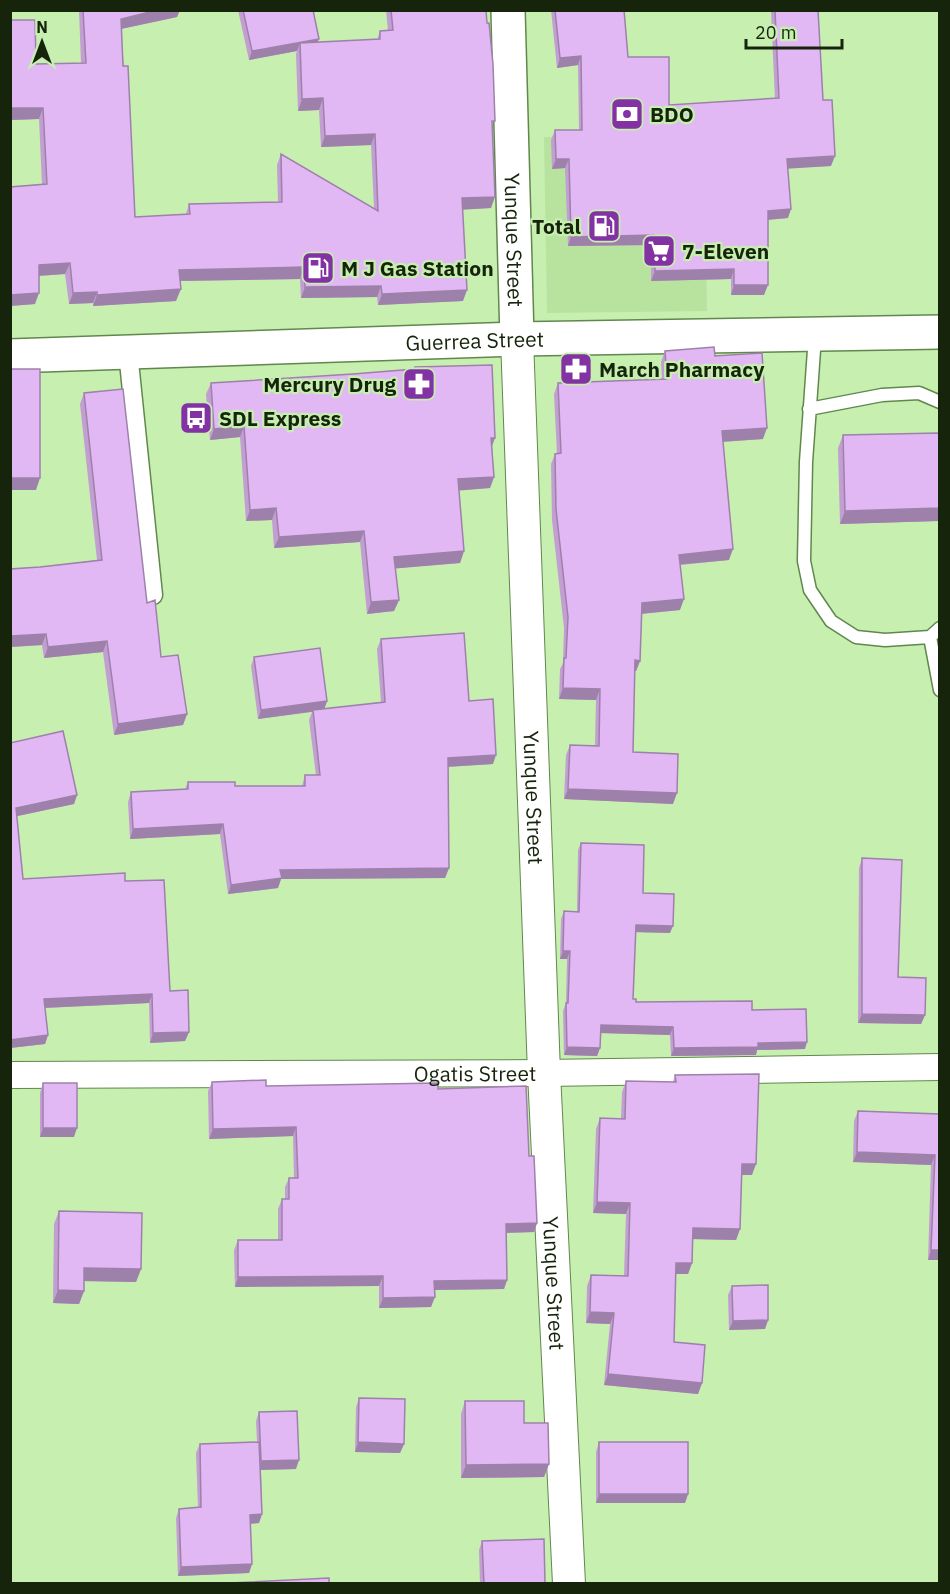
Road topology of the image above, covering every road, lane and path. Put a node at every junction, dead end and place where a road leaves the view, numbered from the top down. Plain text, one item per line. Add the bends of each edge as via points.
1 (508, 10) edge
2 (939, 333) edge
3 (815, 335) junction
4 (517, 339) junction
5 (128, 352) junction
6 (10, 356) edge
7 (939, 402) edge
8 (809, 409) junction
9 (153, 595) dead end
10 (935, 633) edge
11 (939, 690) edge
12 (939, 1068) edge
13 (544, 1073) junction
14 (10, 1074) edge
15 (569, 1584) edge

1 - 4 main road, Yunque Street
2 - 3 main road, Guerrea Street
3 - 4 main road, Guerrea Street
3 - 8 lane
4 - 5 main road, Guerrea Street
4 - 13 street, Yunque Street
5 - 6 main road, Guerrea Street
5 - 9 street
7 - 8 lane via 919,393
8 - 10 lane via 804,561 810,590 831,621 856,637 885,640
10 - 11 lane
12 - 13 street, Ogatis Street
13 - 14 street, Ogatis Street
13 - 15 street, Yunque Street

